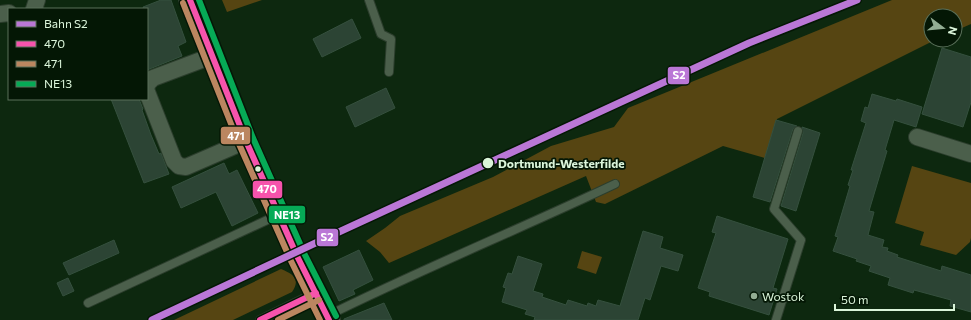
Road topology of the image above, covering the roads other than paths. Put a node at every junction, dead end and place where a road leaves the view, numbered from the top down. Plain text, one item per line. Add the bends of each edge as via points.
1 (190, 0) edge
2 (369, 0) edge
3 (212, 56) junction
4 (389, 72) dead end
5 (148, 83) edge
6 (148, 95) edge
7 (798, 131) dead end
8 (917, 138) dead end
9 (246, 141) junction
10 (971, 154) edge
11 (615, 184) dead end
12 (278, 215) junction
13 (316, 293) junction
14 (88, 302) dead end
15 (328, 318) edge
16 (260, 320) edge
17 (776, 320) edge

1 - 3 street
2 - 4 lane via 381,34 391,39
3 - 5 street via 153,78
3 - 9 street
6 - 9 street via 174,161 179,166 186,167
7 - 17 lane via 774,209 801,240
8 - 10 street
9 - 12 street
11 - 15 lane via 414,274
12 - 13 street
12 - 14 lane
13 - 15 street
13 - 16 lane

